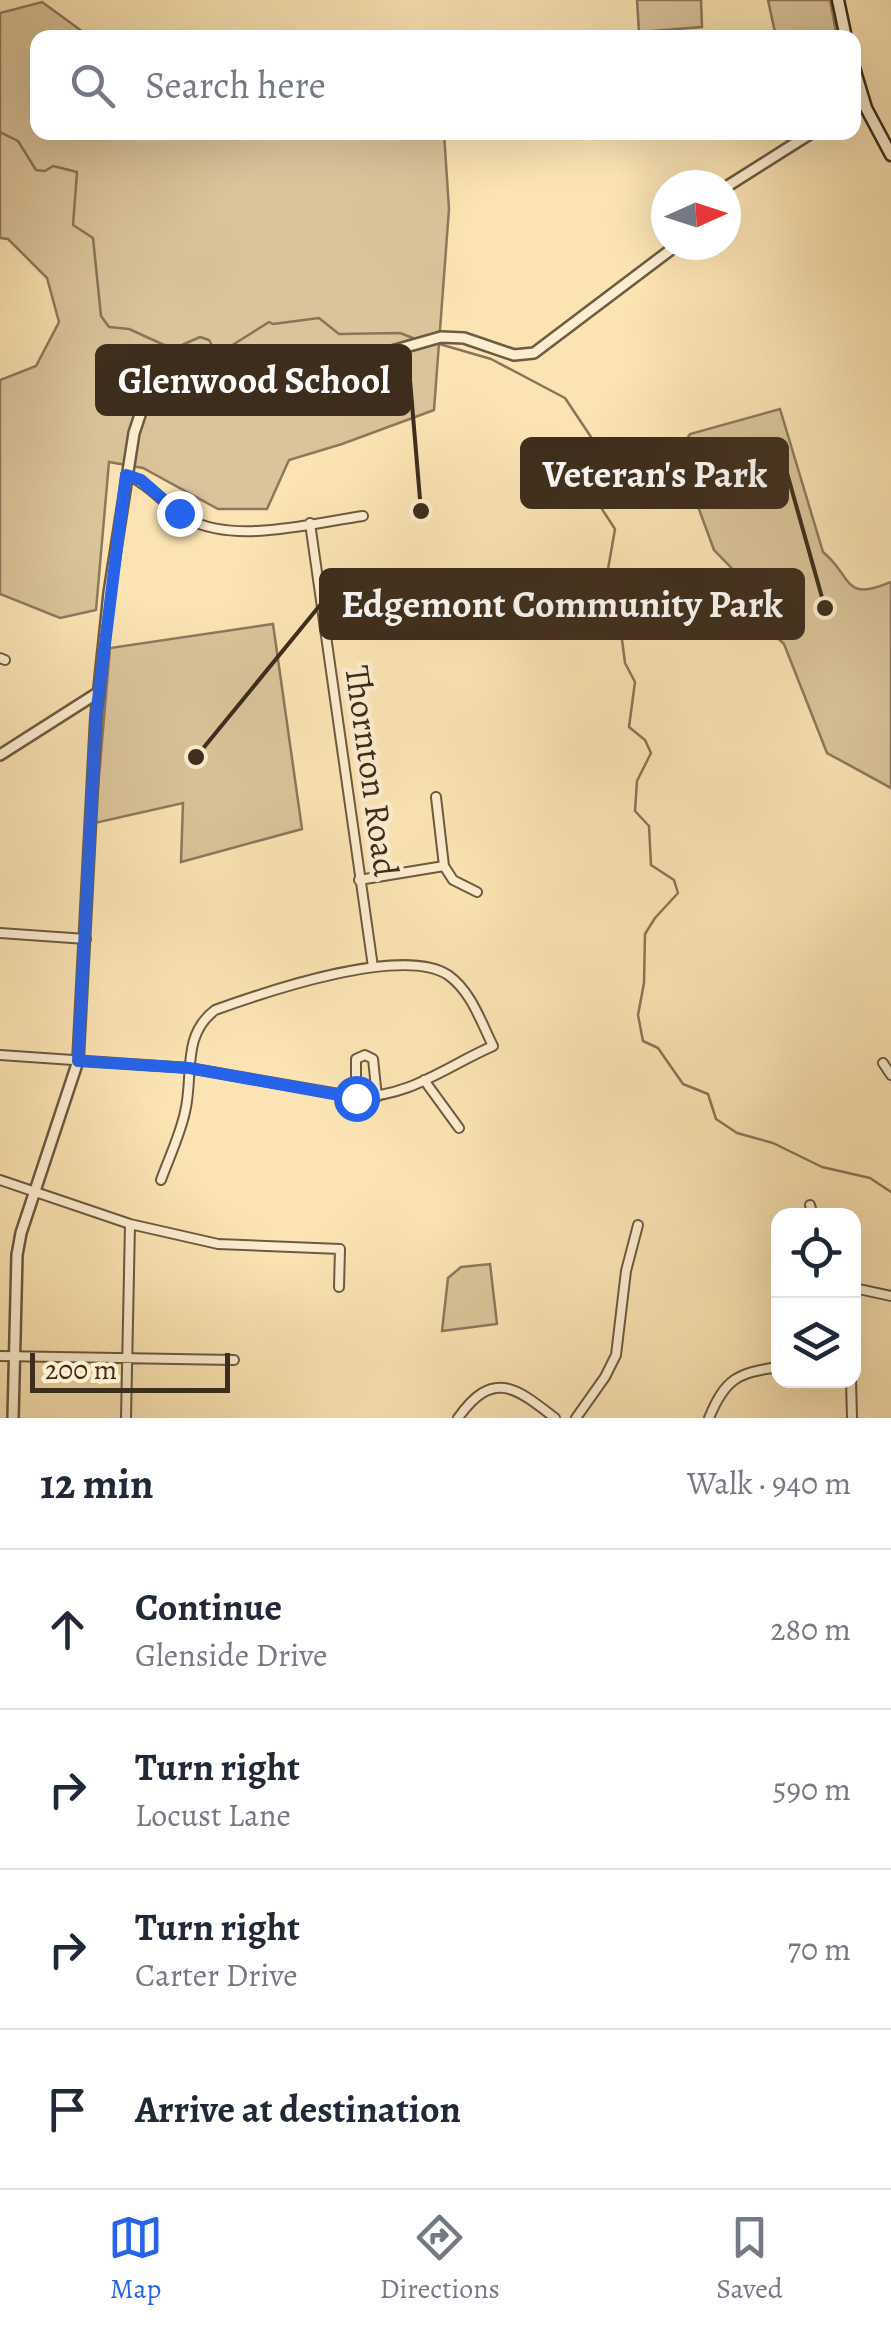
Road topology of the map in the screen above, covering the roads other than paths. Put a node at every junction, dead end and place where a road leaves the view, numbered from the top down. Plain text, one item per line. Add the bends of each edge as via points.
1 (838, 0) edge
2 (844, 30) edge
3 (861, 109) edge
4 (800, 140) edge
5 (891, 156) edge
6 (741, 178) edge
7 (657, 260) edge
8 (126, 475) junction
9 (363, 516) dead end
10 (310, 523) junction
11 (99, 692) junction
12 (0, 755) edge
13 (436, 797) dead end
14 (444, 866) junction
15 (360, 880) junction
16 (476, 892) dead end
17 (0, 933) edge
18 (86, 939) junction
19 (373, 967) junction
20 (0, 1055) edge
21 (78, 1061) junction
22 (883, 1063) dead end
23 (189, 1068) junction
24 (891, 1074) edge
25 (424, 1080) junction
26 (356, 1098) junction
27 (377, 1098) junction
28 (459, 1128) dead end
29 (0, 1180) edge
30 (160, 1180) dead end
31 (36, 1193) junction
32 (810, 1205) dead end
33 (811, 1208) edge
34 (130, 1224) junction
35 (638, 1225) dead end
36 (339, 1287) dead end
37 (861, 1290) edge
38 (891, 1296) edge
39 (0, 1356) edge
40 (15, 1356) junction
41 (128, 1358) junction
42 (234, 1360) dead end
43 (771, 1369) edge
44 (851, 1388) edge
45 (13, 1418) edge
46 (126, 1418) edge
47 (458, 1418) edge
48 (555, 1418) edge
49 (576, 1418) edge
50 (709, 1418) edge
51 (852, 1418) edge

1 - 2 main road
3 - 5 main road
4 - 6 street
7 - 8 street via 534,353 514,355 464,338 252,377 188,367 165,371 144,398
8 - 10 street via 189,520 215,530
8 - 11 street
9 - 10 street
10 - 15 street, Thornton Road
11 - 12 street
11 - 18 street
13 - 14 street
14 - 15 street
14 - 16 street
15 - 19 street, Thornton Road
17 - 18 street
18 - 21 street
19 - 23 street via 215,1010 192,1037
19 - 25 street via 414,965 448,975 462,987 493,1046
20 - 21 street
21 - 23 street
21 - 31 street
22 - 24 street
23 - 26 street
23 - 30 street via 186,1112
25 - 27 street
25 - 28 street
26 - 27 street
26 - 27 street via 354,1065 365,1055 373,1060
29 - 31 street
31 - 34 street
31 - 40 street via 17,1255
32 - 33 street
34 - 36 street via 218,1244 340,1249
34 - 41 street
35 - 49 street via 616,1355
37 - 38 street
39 - 40 street
40 - 41 street
40 - 45 street
41 - 42 street
41 - 46 street
43 - 50 street via 734,1378
44 - 51 street
47 - 48 street via 476,1394 499,1387 520,1392

